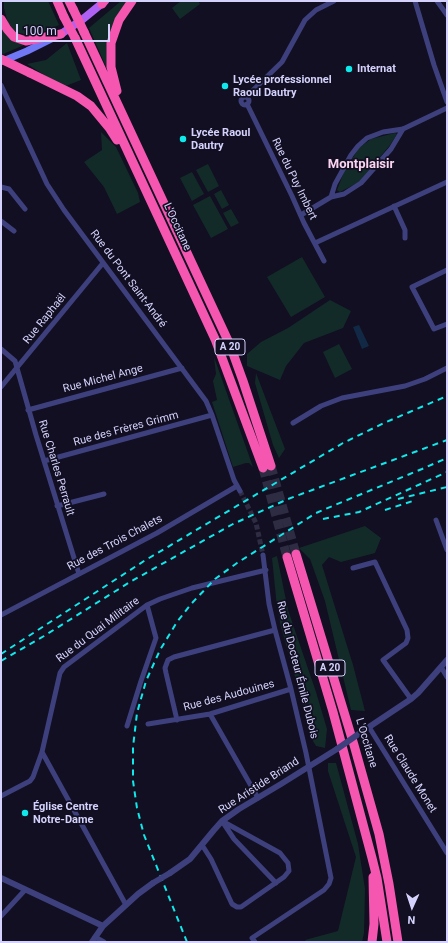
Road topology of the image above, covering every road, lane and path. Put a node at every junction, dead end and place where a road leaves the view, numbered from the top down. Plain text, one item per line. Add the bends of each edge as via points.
1 (57, 1) edge
2 (132, 1) edge
3 (334, 1) edge
4 (415, 1) edge
5 (437, 1) edge
6 (104, 2) edge
7 (71, 5) edge
8 (447, 15) edge
9 (1, 19) edge
10 (61, 34) junction
11 (1, 61) edge
12 (1, 85) edge
13 (447, 102) edge
14 (447, 108) edge
15 (403, 130) junction
16 (134, 139) junction
17 (139, 176) junction
18 (447, 182) edge
19 (1, 187) edge
20 (331, 197) junction
21 (394, 206) junction
22 (25, 209) dead end
23 (301, 215) junction
24 (1, 221) edge
25 (14, 231) dead end
26 (405, 238) dead end
27 (315, 243) junction
28 (324, 261) dead end
29 (104, 263) junction
30 (447, 270) edge
31 (447, 324) edge
32 (1, 350) edge
33 (182, 368) junction
34 (447, 368) edge
35 (17, 369) junction
36 (1, 387) edge
37 (28, 410) junction
38 (212, 415) junction
39 (293, 423) dead end
40 (44, 462) junction
41 (236, 486) junction
42 (240, 491) tunnel mouth
43 (104, 494) dead end
44 (57, 506) junction
45 (436, 520) dead end
46 (447, 550) edge
47 (264, 555) tunnel mouth
48 (353, 568) dead end
49 (266, 570) junction
50 (79, 574) junction
51 (147, 605) junction
52 (1, 615) edge
53 (275, 630) junction
54 (447, 660) edge
55 (441, 667) junction
56 (447, 677) edge
57 (291, 690) junction
58 (411, 698) junction
59 (210, 714) junction
60 (177, 720) junction
61 (148, 724) dead end
62 (127, 726) dead end
63 (369, 727) junction
64 (42, 752) junction
65 (309, 766) junction
66 (1, 796) edge
67 (258, 798) junction
68 (222, 821) junction
69 (202, 845) junction
70 (447, 853) edge
71 (372, 858) junction
72 (1, 878) edge
73 (276, 883) junction
74 (25, 890) junction
75 (126, 905) junction
76 (1, 916) edge
77 (103, 926) junction
78 (94, 939) edge
79 (104, 942) edge
80 (254, 942) edge
81 (372, 942) edge
82 (387, 942) edge
83 (398, 942) edge

1 - 17 highway, L'Occitane / A 20, bridge
2 - 16 highway via 116,26 110,55 113,79
3 - 23 street, Rue du Puy Imbert via 316,10 305,20 282,62 246,97 249,100 247,104
4 - 13 street
5 - 8 street
6 - 10 main road
7 - 16 highway, L'Occitane / A 20, bridge
9 - 10 highway via 14,37 26,41
10 - 11 main road
11 - 17 highway, bridge via 77,96 91,106 110,129
12 - 29 street, Rue du Pont Saint-André via 47,184
14 - 15 street
15 - 20 street via 391,149 361,183 344,194
15 - 20 street via 383,132 367,138 358,146 335,184
16 - 17 highway, L'Occitane / A 20 via 230,344 267,467 215,339
18 - 21 street
19 - 22 street via 9,189
20 - 23 street
21 - 26 street via 405,230
21 - 27 street
23 - 27 street, Rue du Puy Imbert
24 - 25 street
27 - 28 street, Rue du Puy Imbert
29 - 33 street, Rue du Pont Saint-André
29 - 35 street, Rue Raphaël
30 - 31 street via 412,288 434,329
32 - 35 street via 15,361
33 - 37 street, Rue Michel Ange
33 - 38 street, Rue du Pont Saint-André via 206,401
34 - 39 street via 410,385 342,398 321,406
35 - 36 street, Rue Raphaël
35 - 37 street, Rue Charles Perrault
37 - 40 street, Rue Charles Perrault
38 - 40 street, Rue des Frères Grimm
38 - 41 street, Rue du Pont Saint-André
40 - 44 street, Rue Charles Perrault
41 - 42 street, Rue du Pont Saint-André
41 - 50 street, Rue des Trois Chalets
43 - 44 street
44 - 50 street, Rue Charles Perrault
45 - 46 street
47 - 49 street, Rue du Docteur Émile Dubois
48 - 58 street via 375,562 407,630 406,643 383,660
49 - 51 street, Rue du Quai Militaire via 181,591
49 - 53 street, Rue du Docteur Émile Dubois via 269,604
50 - 52 street, Rue des Trois Chalets
51 - 62 street via 156,638
51 - 64 street, Rue du Quai Militaire via 60,672
53 - 57 street, Rue du Docteur Émile Dubois
53 - 60 street via 168,660 165,668
54 - 55 street, Rue Aristide Briand
55 - 56 street
55 - 58 street, Rue Aristide Briand
57 - 59 street, Rue des Audouines
57 - 65 street, Rue du Docteur Émile Dubois
58 - 63 street, Rue Aristide Briand
59 - 60 street, Rue des Audouines
59 - 67 street
60 - 61 street, Rue des Audouines
63 - 65 street, Rue Aristide Briand, bridge
63 - 70 street, Rue Claude Monet
64 - 66 street, Rue du Quai Militaire via 30,781
64 - 75 street
65 - 67 street, Rue Aristide Briand
65 - 80 street, Rue du Docteur Émile Dubois via 329,884 324,890 252,938
67 - 68 street, Rue Aristide Briand
68 - 69 street, Rue Aristide Briand
68 - 73 street via 234,839
68 - 73 street via 280,853 288,863 289,870
69 - 73 street via 232,904 241,907
69 - 75 street, Rue Aristide Briand, bridge via 190,858
71 - 81 highway
71 - 82 highway, L'Occitane / A 20
71 - 83 highway, L'Occitane / A 20 via 291,556 354,745 379,834 390,884
72 - 74 street
74 - 76 street
74 - 77 street
75 - 77 street, Rue Aristide Briand
77 - 78 street, Rue Aristide Briand
78 - 79 street

